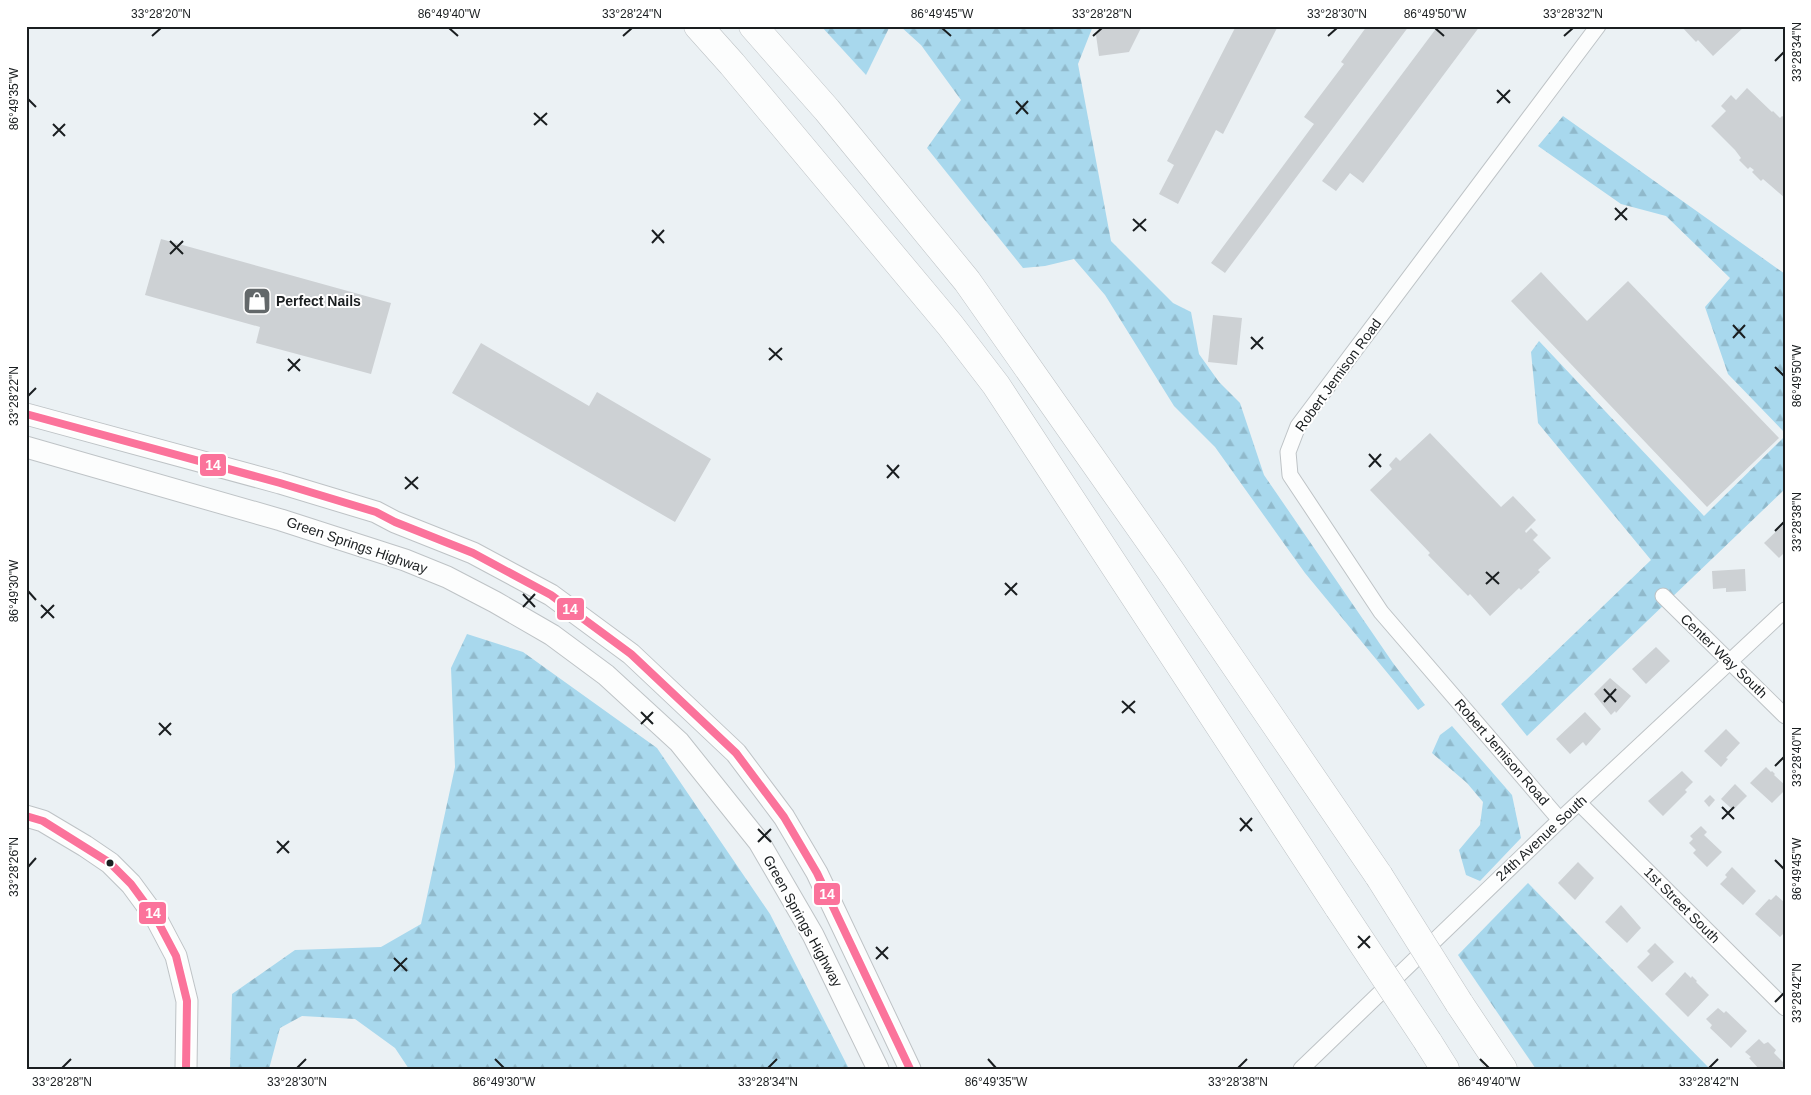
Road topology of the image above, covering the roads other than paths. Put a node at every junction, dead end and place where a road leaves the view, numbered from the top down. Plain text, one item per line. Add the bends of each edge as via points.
1 (698, 26) edge
2 (753, 26) edge
3 (1598, 26) edge
4 (26, 414) edge
5 (26, 447) edge
6 (1663, 596) dead end
7 (1785, 610) edge
8 (1731, 662) junction
9 (1785, 716) edge
10 (1579, 803) junction
11 (26, 816) edge
12 (1560, 820) junction
13 (1785, 1008) edge
14 (186, 1069) edge
15 (878, 1069) edge
16 (910, 1069) edge
17 (1301, 1069) edge
18 (1445, 1069) edge
19 (1503, 1069) edge

1 - 18 highway, bridge via 950,325 996,386
2 - 19 highway, bridge via 827,110 967,281 1170,570 1378,876
3 - 12 street, Robert Jemison Road via 1298,426 1288,452 1290,475 1381,612
4 - 16 main road, Green Springs Highway via 376,512 473,553 550,595 631,654 736,753 784,818 817,873
5 - 15 main road, Green Springs Highway via 385,552 495,602 582,657 679,742 759,842 813,935
6 - 8 street, Center Way South
7 - 8 street, 24th Avenue South
8 - 9 street, Center Way South
8 - 10 street, 24th Avenue South
10 - 12 street, 24th Avenue South
10 - 13 street, 1st Street South
11 - 14 main road via 43,821 110,863 131,884 156,918 176,956 188,1001
12 - 17 street, 24th Avenue South

